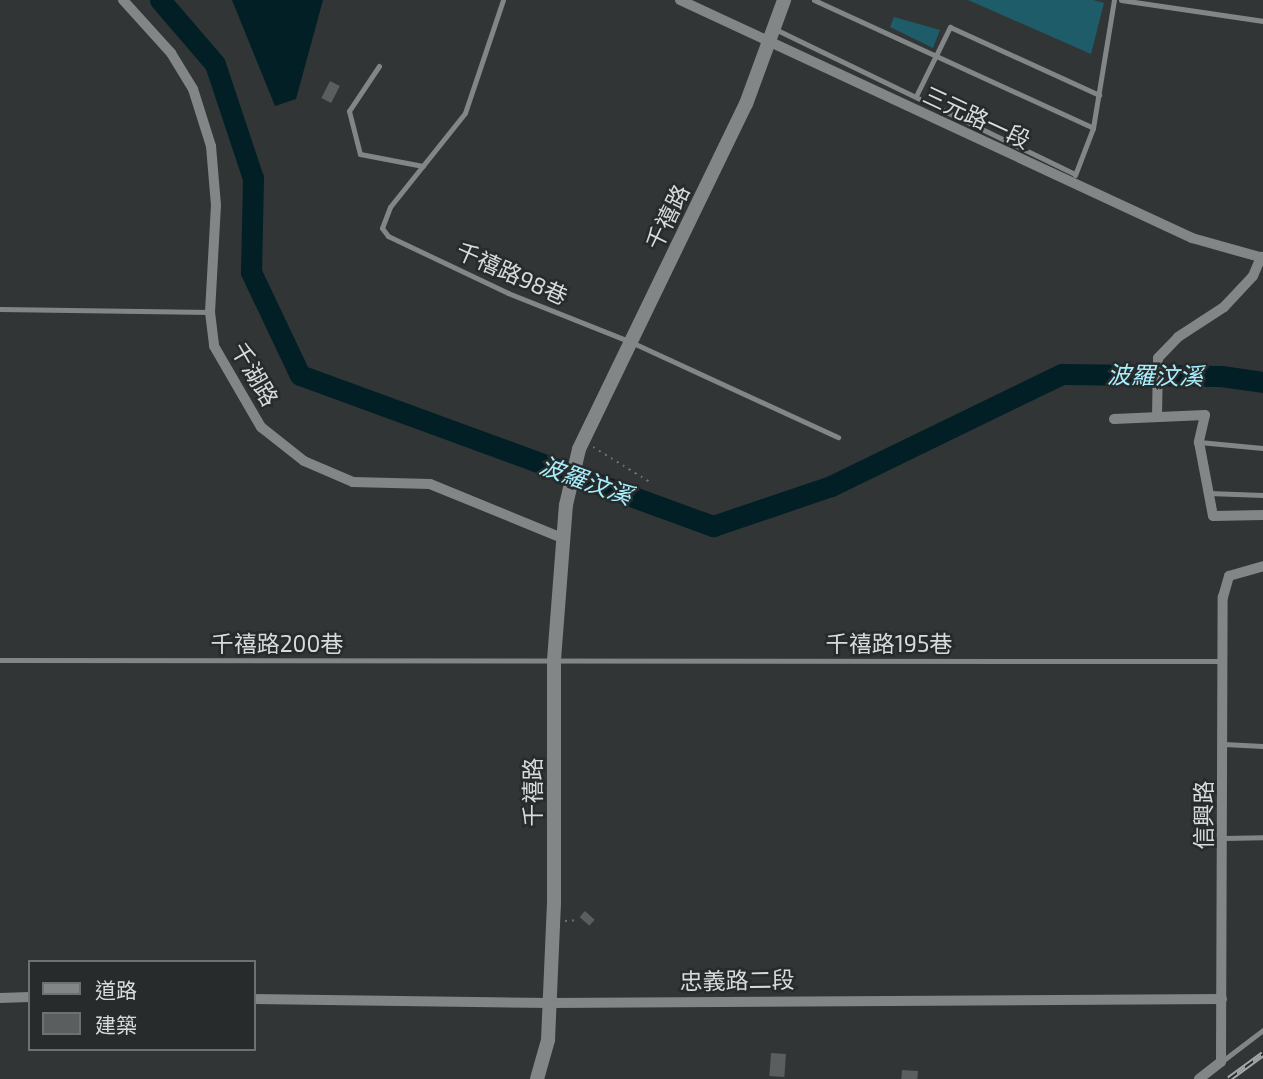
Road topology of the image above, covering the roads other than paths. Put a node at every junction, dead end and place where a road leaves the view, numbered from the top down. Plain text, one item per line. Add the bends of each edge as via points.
1 (123, 0) edge
2 (503, 0) edge
3 (680, 0) edge
4 (784, 0) edge
5 (814, 0) edge
6 (1114, 0) edge
7 (1121, 0) edge
8 (1263, 21) edge
9 (773, 35) junction
10 (936, 55) junction
11 (379, 66) dead end
12 (917, 94) junction
13 (1099, 95) junction
14 (1093, 128) junction
15 (423, 166) junction
16 (1073, 179) junction
17 (1262, 258) edge
18 (0, 309) edge
19 (210, 312) junction
20 (631, 342) junction
21 (1157, 417) junction
22 (1114, 419) dead end
23 (838, 437) dead end
24 (1199, 442) junction
25 (1263, 448) edge
26 (1208, 493) junction
27 (1263, 495) edge
28 (1263, 515) edge
29 (562, 538) junction
30 (1263, 566) edge
31 (0, 660) edge
32 (554, 660) junction
33 (1223, 661) junction
34 (1224, 744) junction
35 (1263, 746) edge
36 (1263, 837) edge
37 (1224, 838) junction
38 (0, 998) edge
39 (28, 998) edge
40 (256, 999) edge
41 (1222, 999) junction
42 (549, 1003) junction
43 (1263, 1030) edge
44 (1221, 1062) junction
45 (537, 1079) edge
46 (1199, 1079) edge

1 - 19 street, 千湖路 via 171,53 193,89 211,146 216,205
2 - 15 lane via 465,113
3 - 9 street, 三元路一段
4 - 9 street, 千禧路
5 - 10 lane
6 - 13 lane
7 - 8 lane
9 - 12 lane
9 - 16 street, 三元路一段
9 - 20 street, 千禧路 via 746,104
10 - 12 lane
10 - 13 lane via 950,27
10 - 14 lane
11 - 15 lane via 349,111 360,154
12 - 16 lane
13 - 14 lane
14 - 16 lane
15 - 20 lane, 千禧路98巷 via 390,206 382,228 388,236 508,293
16 - 17 street, 三元路一段 via 1192,238
17 - 21 street via 1253,276 1224,307 1178,337 1158,358
18 - 19 lane
19 - 29 street, 千湖路 via 214,346 248,407 261,427 304,461 353,482 430,484
20 - 23 lane, 千禧路98巷
20 - 29 street, 千禧路 via 581,445
21 - 22 street
21 - 24 street via 1205,415
24 - 25 lane
24 - 26 street
26 - 27 lane
26 - 28 street via 1213,516
29 - 32 street, 千禧路
30 - 33 street, 信興路 via 1229,576 1223,597
31 - 32 lane, 千禧路200巷
32 - 33 lane, 千禧路195巷
32 - 42 street, 千禧路
33 - 34 street, 信興路
34 - 35 lane
34 - 37 street, 信興路
36 - 37 lane
37 - 41 street, 信興路
38 - 39 street
40 - 42 street, 忠義路二段
41 - 42 street, 忠義路二段
41 - 44 street, 信興路
42 - 45 street, 千禧路 via 548,1040
43 - 44 lane
44 - 46 street

